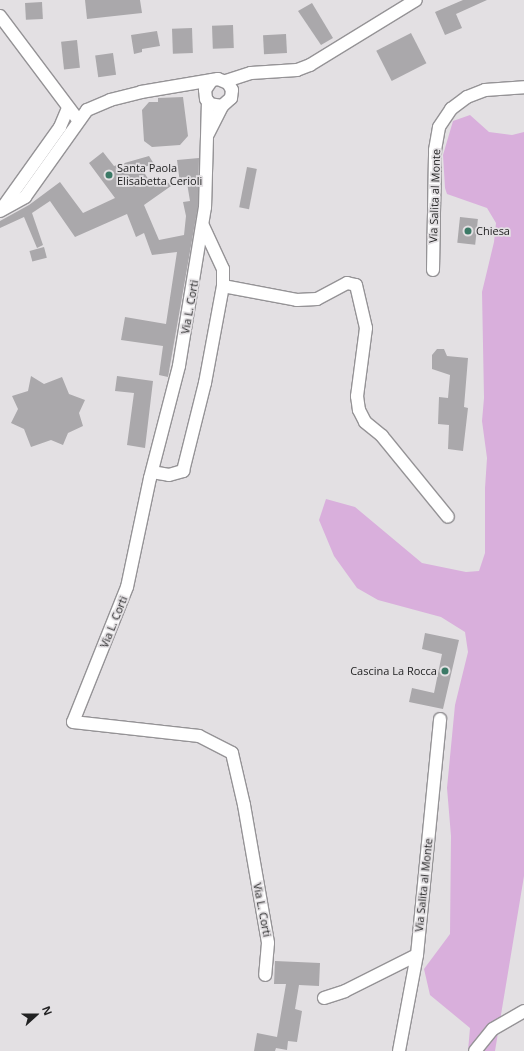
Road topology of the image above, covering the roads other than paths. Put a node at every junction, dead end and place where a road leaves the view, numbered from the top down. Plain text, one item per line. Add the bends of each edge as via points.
1 (416, 0) edge
2 (0, 16) edge
3 (270, 73) junction
4 (212, 80) junction
5 (226, 81) junction
6 (183, 83) junction
7 (524, 87) edge
8 (232, 94) junction
9 (206, 97) junction
10 (222, 106) junction
11 (68, 108) junction
12 (78, 120) junction
13 (207, 135) junction
14 (0, 211) edge
15 (203, 226) junction
16 (433, 270) dead end
17 (223, 286) junction
18 (152, 472) junction
19 (448, 517) dead end
20 (440, 719) dead end
21 (417, 955) junction
22 (265, 975) dead end
23 (324, 998) dead end
24 (524, 1011) edge
25 (399, 1051) edge
26 (475, 1051) edge

1 - 3 street via 316,62 297,70
2 - 11 street
3 - 5 street via 250,73
3 - 8 street via 256,77
4 - 5 street
4 - 6 street
4 - 9 street via 207,84
5 - 8 street
6 - 9 street
6 - 12 street via 110,100 87,110
7 - 16 street, Via Salita al Monte via 485,90 467,97 451,109 439,127 435,150
8 - 10 street
9 - 10 street via 216,106
9 - 13 street, Via L. Corti
10 - 13 street, Via L. Corti
11 - 12 street
11 - 14 street via 60,127
12 - 14 street via 25,197
13 - 15 street, Via L. Corti
15 - 17 street via 223,269
15 - 18 street, Via L. Corti via 179,366
17 - 18 street via 205,383 183,471 169,475
17 - 19 street via 297,300 317,299 347,283 356,285 366,328 356,396 359,410 365,422 382,436
18 - 22 street, Via L. Corti via 124,599 73,722 199,736 232,753 244,805 268,944
20 - 21 street, Via Salita al Monte
21 - 23 street via 345,992
21 - 25 street, Via Salita al Monte
24 - 26 street via 493,1029

